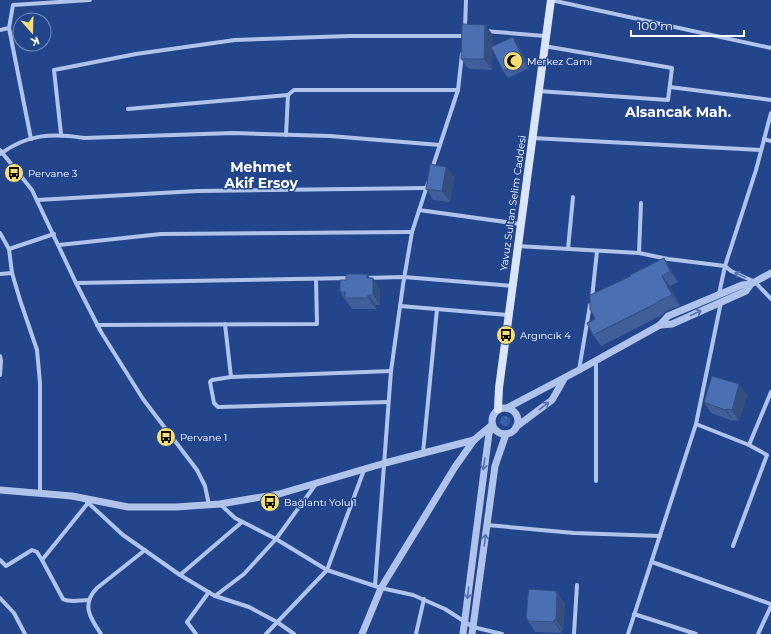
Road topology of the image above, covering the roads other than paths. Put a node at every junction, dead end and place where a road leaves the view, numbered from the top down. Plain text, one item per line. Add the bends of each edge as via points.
1 (90, 0) edge
2 (466, 0) edge
3 (551, 0) edge
4 (9, 28) junction
5 (465, 29) junction
6 (472, 29) edge
7 (0, 30) edge
8 (480, 30) edge
9 (464, 36) junction
10 (545, 36) junction
11 (464, 44) edge
12 (544, 46) junction
13 (771, 48) edge
14 (462, 51) edge
15 (670, 87) junction
16 (458, 90) junction
17 (538, 91) junction
18 (288, 95) junction
19 (771, 100) edge
20 (128, 109) dead end
21 (771, 113) edge
22 (61, 134) junction
23 (286, 135) junction
24 (532, 138) junction
25 (31, 139) junction
26 (764, 139) junction
27 (771, 141) edge
28 (440, 145) junction
29 (761, 150) junction
30 (1, 152) edge
31 (431, 172) edge
32 (429, 178) edge
33 (426, 188) junction
34 (573, 197) dead end
35 (37, 200) junction
36 (641, 203) dead end
37 (419, 210) junction
38 (520, 224) junction
39 (412, 232) junction
40 (0, 233) edge
41 (54, 234) junction
42 (59, 245) junction
43 (517, 246) junction
44 (9, 249) junction
45 (568, 249) junction
46 (597, 251) junction
47 (639, 253) junction
48 (668, 259) junction
49 (661, 262) edge
50 (725, 266) junction
51 (12, 272) junction
52 (771, 273) edge
53 (0, 274) edge
54 (404, 277) junction
55 (316, 278) junction
56 (76, 283) junction
57 (753, 283) junction
58 (512, 286) junction
59 (598, 294) edge
60 (718, 294) junction
61 (592, 298) junction
62 (771, 300) edge
63 (721, 302) junction
64 (400, 306) junction
65 (437, 309) junction
66 (508, 315) junction
67 (225, 324) junction
68 (97, 325) junction
69 (660, 325) junction
70 (0, 356) edge
71 (596, 361) junction
72 (579, 370) junction
73 (391, 371) junction
74 (0, 375) edge
75 (231, 377) junction
76 (565, 378) junction
77 (771, 392) edge
78 (388, 402) junction
79 (507, 408) junction
80 (498, 409) junction
81 (696, 424) junction
82 (492, 426) junction
83 (516, 428) junction
84 (506, 434) junction
85 (474, 440) junction
86 (749, 446) junction
87 (423, 453) junction
88 (385, 463) junction
89 (364, 469) junction
90 (596, 481) dead end
91 (316, 484) junction
92 (0, 490) edge
93 (40, 493) junction
94 (86, 501) junction
95 (220, 504) junction
96 (209, 505) junction
97 (242, 522) junction
98 (487, 525) junction
99 (660, 536) junction
100 (276, 539) junction
101 (733, 546) dead end
102 (144, 550) junction
103 (0, 560) edge
104 (42, 560) junction
105 (652, 562) junction
106 (327, 570) junction
107 (180, 575) junction
108 (577, 585) dead end
109 (378, 587) junction
110 (209, 592) junction
111 (215, 596) junction
112 (0, 598) edge
113 (424, 599) junction
114 (89, 600) junction
115 (771, 605) edge
116 (634, 614) junction
117 (277, 622) junction
118 (464, 622) junction
119 (473, 631) edge
120 (25, 634) edge
121 (101, 634) edge
122 (196, 634) edge
123 (266, 634) edge
124 (294, 634) edge
125 (362, 634) edge
126 (416, 634) edge
127 (463, 634) edge
128 (502, 634) edge
129 (574, 634) edge
130 (628, 634) edge
131 (696, 634) edge
132 (758, 634) edge

1 - 4 street via 13,6
2 - 5 street
3 - 10 main road, Yavuz Sultan Selim Caddesi
3 - 13 street
4 - 7 street
4 - 25 street
5 - 6 street
5 - 9 street
8 - 10 street
9 - 11 street
9 - 22 street via 349,36 235,40 136,54 54,70
10 - 12 main road, Yavuz Sultan Selim Caddesi
12 - 15 street via 672,68
12 - 17 main road, Yavuz Sultan Selim Caddesi
14 - 16 street
15 - 17 street via 668,100
15 - 19 street
16 - 18 street via 294,90
16 - 28 street
17 - 24 main road, Yavuz Sultan Selim Caddesi
18 - 20 street
18 - 23 street
21 - 26 street
22 - 23 street via 84,138 233,133
22 - 25 street
23 - 28 street
24 - 29 street
24 - 38 main road, Yavuz Sultan Selim Caddesi
25 - 30 street
26 - 27 street
26 - 29 street
28 - 31 street
29 - 50 street
30 - 35 street
32 - 33 street
33 - 35 street via 197,191
33 - 37 street
34 - 45 street
35 - 41 street
36 - 47 street
37 - 38 street
37 - 39 street
38 - 43 main road, Yavuz Sultan Selim Caddesi
39 - 42 street via 161,234
39 - 54 street
40 - 44 street
41 - 42 street
41 - 44 street
42 - 56 street
43 - 45 street
43 - 58 main road, Yavuz Sultan Selim Caddesi
44 - 51 street
45 - 46 street
46 - 47 street
46 - 61 street
47 - 48 street
48 - 49 street
48 - 50 street
57 -> 50 street
50 - 60 street
51 - 53 street
51 - 93 street via 37,350 40,383
52 - 57 street
54 - 55 street
54 - 58 street
54 - 64 street
55 - 56 street
55 - 67 street via 317,324
56 - 68 street
57 - 60 street
57 - 62 street
57 - 63 street via 746,291
58 - 66 main road, Yavuz Sultan Selim Caddesi
59 - 61 street
60 - 69 street via 668,316
61 - 72 street
69 -> 63 street via 672,324
63 - 81 street
64 - 65 street
64 - 73 street
65 - 66 street
65 - 87 street
66 - 80 main road, Yavuz Sultan Selim Caddesi
67 - 68 street
67 - 75 street
68 - 96 street via 140,394 197,470 205,486
69 - 71 street
70 - 74 street
71 - 72 street
71 - 90 street
72 - 76 street
73 - 75 street
73 - 78 street
75 - 78 street via 210,382 214,403 218,408
76 - 79 street
83 -> 76 street via 552,400
77 - 86 street
78 - 88 street
79 - 80 street
79 - 83 street via 517,416
80 - 82 street via 492,416
81 - 86 street
81 - 99 street
82 - 84 street via 500,433
82 - 85 street
82 -> 118 street via 484,464
83 - 84 street
84 - 98 street via 495,466
85 - 87 street
85 - 109 street
86 - 101 street via 767,456
87 - 88 street
88 - 89 street
88 - 109 street
89 - 91 street
89 - 106 street
91 - 95 street via 260,498
91 - 100 street
92 - 93 street
93 - 94 street
94 - 96 street via 128,507
94 - 102 street via 123,535
94 - 104 street
95 - 96 street
95 - 97 street
97 - 100 street
97 - 107 street
98 - 99 street via 574,533
119 -> 98 street
99 - 105 street
100 - 106 street
100 - 111 street via 244,574
102 - 107 street
102 - 114 street via 97,588
103 - 104 street via 6,566 32,550 37,552
104 - 114 street via 63,598 69,601
105 - 115 street
105 - 116 street
106 - 109 street
106 - 117 street
107 - 110 street
108 - 129 street
109 - 113 street
109 - 125 street
110 - 111 street
110 - 122 street via 187,622
111 - 117 street via 248,607
112 - 120 street via 14,613
113 - 118 street
113 - 126 street
114 - 121 street via 88,610
115 - 132 street
116 - 130 street
116 - 131 street
117 - 123 street
117 - 124 street
118 - 119 street
118 - 127 street
119 - 128 street

